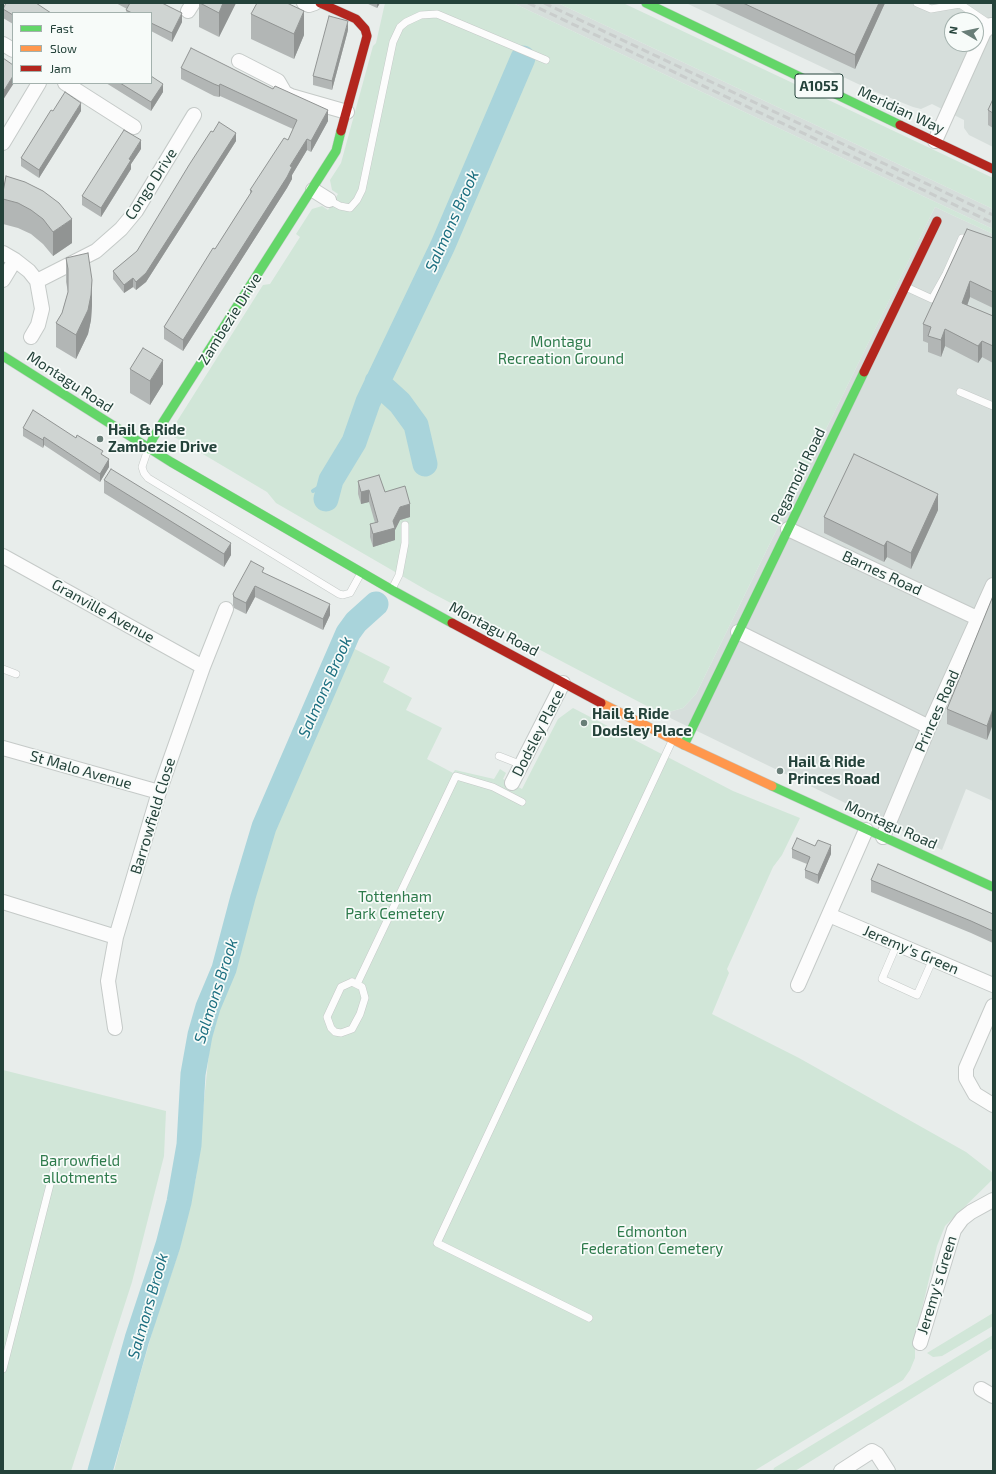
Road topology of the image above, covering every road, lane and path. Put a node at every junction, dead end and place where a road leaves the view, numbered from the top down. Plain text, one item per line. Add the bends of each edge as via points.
1 (304, 3) edge
2 (314, 3) edge
3 (320, 3) edge
4 (646, 3) edge
5 (917, 3) edge
6 (957, 4) edge
7 (992, 25) edge
8 (3, 44) edge
9 (12, 49) edge
10 (546, 60) dead end
11 (239, 61) dead end
12 (38, 84) edge
13 (67, 84) edge
14 (347, 112) junction
15 (194, 115) dead end
16 (134, 127) dead end
17 (935, 141) junction
18 (3, 143) edge
19 (993, 169) edge
20 (313, 190) junction
21 (329, 200) joint
22 (937, 221) dead end
23 (977, 242) edge
24 (9, 257) edge
25 (3, 280) edge
26 (37, 281) junction
27 (906, 287) junction
28 (31, 337) dead end
29 (3, 356) edge
30 (960, 392) dead end
31 (993, 406) edge
32 (148, 449) junction
33 (405, 525) dead end
34 (788, 528) junction
35 (3, 556) edge
36 (362, 572) junction
37 (993, 585) edge
38 (392, 590) junction
39 (226, 609) dead end
40 (977, 618) junction
41 (738, 632) junction
42 (204, 667) junction
43 (3, 669) edge
44 (16, 674) dead end
45 (563, 683) junction
46 (929, 727) junction
47 (673, 739) junction
48 (684, 744) junction
49 (3, 748) edge
50 (499, 756) dead end
51 (522, 765) junction
52 (510, 789) junction
53 (159, 792) junction
54 (522, 802) dead end
55 (866, 830) junction
56 (883, 838) junction
57 (993, 887) edge
58 (3, 902) edge
59 (829, 915) junction
60 (116, 937) junction
61 (897, 944) junction
62 (933, 959) junction
63 (357, 984) junction
64 (798, 985) dead end
65 (993, 985) edge
66 (993, 1006) edge
67 (115, 1028) dead end
68 (993, 1105) edge
69 (56, 1161) dead end
70 (993, 1200) edge
71 (589, 1318) dead end
72 (920, 1343) dead end
73 (3, 1369) edge
74 (980, 1389) dead end
75 (993, 1396) edge
76 (841, 1471) edge
77 (888, 1471) edge

1 - 2 street
3 - 14 main road, Zambezie Drive via 356,19 365,29 367,36
4 - 17 main road, Meridian Way / A1055
5 - 6 lane via 931,9
6 - 7 lane
7 - 17 street via 984,32
8 - 9 street
10 - 21 lane via 436,14 421,15 406,22 400,27 393,42 362,190 350,208
11 - 14 street via 278,80 285,93 291,96
12 - 18 street
13 - 16 street
14 - 20 main road, Zambezie Drive via 336,151
15 - 26 street, Congo Drive via 136,212 121,229 96,251
17 - 19 main road, Meridian Way / A1055
20 - 21 street
20 - 32 main road, Zambezie Drive
22 - 27 main road, Pegamoid Road
23 - 27 lane via 962,238 932,298
24 - 25 street
24 - 26 street via 29,271
26 - 28 street via 42,309 38,325
27 - 34 main road, Pegamoid Road
29 - 32 main road, Montagu Road
30 - 31 lane
32 - 36 main road, Montagu Road
32 - 36 lane via 142,467 148,478 339,594 350,593
33 - 38 lane via 405,543 399,575
34 - 40 street, Barnes Road
34 - 41 main road, Pegamoid Road
35 - 42 street, Granville Avenue
36 - 38 main road, Montagu Road
37 - 40 street, Princes Road
38 - 45 main road, Montagu Road
39 - 42 street, Barrowfield Close
40 - 46 street, Princes Road
41 - 46 street
41 - 48 main road, Pegamoid Road
42 - 53 street, Barrowfield Close
43 - 44 lane
45 - 47 main road, Montagu Road
45 - 51 street, Dodsley Place
46 - 56 street, Princes Road
47 - 48 main road, Montagu Road
47 - 71 lane via 437,1243
48 - 55 main road, Montagu Road
49 - 53 street, St Malo Avenue
50 - 51 lane
51 - 52 street, Dodsley Place
52 - 54 lane
52 - 63 lane via 493,787 456,776
53 - 60 street, Barrowfield Close
55 - 56 main road, Montagu Road
55 - 59 street
56 - 57 main road, Montagu Road
58 - 60 street
59 - 61 street, Jeremy's Green
59 - 64 street
60 - 67 street, Barrowfield Close via 108,981
61 - 62 street, Jeremy's Green
61 - 62 lane via 882,979 917,994
62 - 65 street, Jeremy's Green
63 - 63 lane via 362,987 365,998 360,1014 352,1029 336,1032 331,1028 328,1017 333,1001 341,987 352,982
66 - 68 street via 966,1068 966,1078 975,1094
69 - 73 lane
70 - 72 street, Jeremy's Green via 971,1212 954,1230
74 - 75 street
76 - 77 street via 872,1451 878,1454

